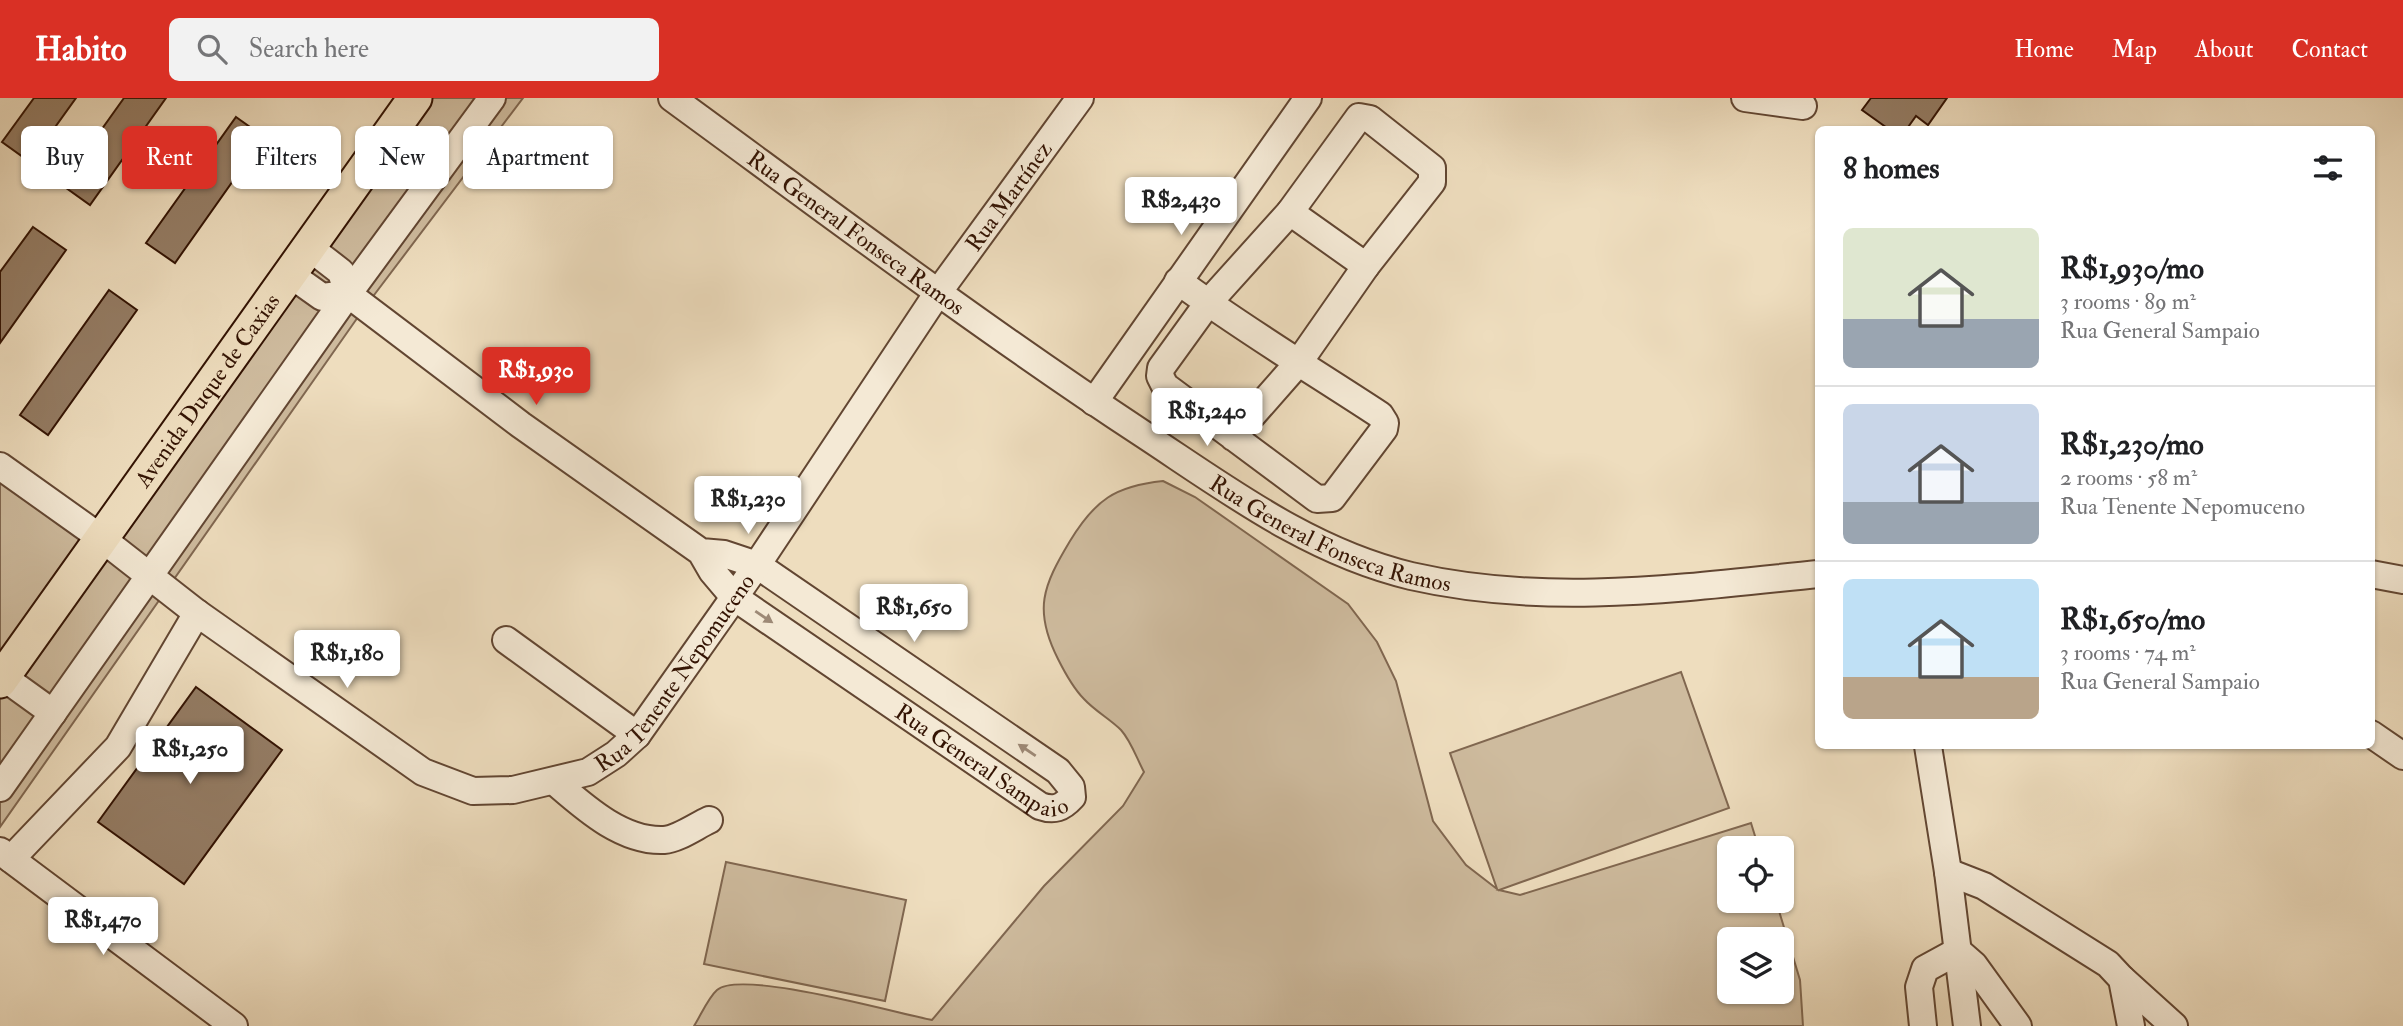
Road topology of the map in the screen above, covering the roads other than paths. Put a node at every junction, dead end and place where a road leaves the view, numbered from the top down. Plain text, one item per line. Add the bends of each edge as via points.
1 (415, 98) edge
2 (492, 98) edge
3 (672, 98) edge
4 (1080, 98) edge
5 (1308, 98) edge
6 (1745, 98) edge
7 (1803, 106) dead end
8 (1290, 212) junction
9 (310, 248) junction
10 (1366, 266) junction
11 (291, 275) junction
12 (1178, 281) junction
13 (348, 294) junction
14 (937, 294) junction
15 (1208, 303) junction
16 (1299, 362) junction
17 (1094, 402) junction
18 (1233, 437) junction
19 (0, 466) edge
20 (101, 538) junction
21 (701, 552) junction
22 (757, 565) junction
23 (1815, 575) edge
24 (2375, 575) edge
25 (149, 576) junction
26 (2403, 580) edge
27 (734, 597) junction
28 (197, 614) junction
29 (506, 640) dead end
30 (916, 673) junction
31 (2, 679) edge
32 (891, 704) junction
33 (53, 713) junction
34 (637, 734) junction
35 (2375, 737) edge
36 (1928, 749) edge
37 (2403, 756) edge
38 (555, 782) junction
39 (0, 788) edge
40 (709, 820) dead end
41 (5, 855) edge
42 (1948, 872) junction
43 (1958, 951) junction
44 (2122, 979) junction
45 (234, 1026) edge
46 (1923, 1026) edge
47 (1967, 1026) edge
48 (2018, 1026) edge
49 (2131, 1026) edge
50 (2174, 1026) edge

1 - 9 main road, Avenida Duque de Caxias
2 - 13 street
3 - 14 street, Rua General Fonseca Ramos
4 - 14 street, Rua Martínez
5 - 12 street
6 - 7 street
8 - 10 street
8 - 10 street via 1359,117 1370,119 1432,168 1434,176
8 - 15 street
9 - 11 main road, Avenida Duque de Caxias
9 - 13 street, Rua General Sampaio via 341,272
10 - 16 street
11 - 13 street via 321,297
11 - 20 main road, Avenida Duque de Caxias
12 - 15 street
12 - 17 street
13 - 21 street, Rua General Sampaio via 521,425
13 - 25 street
14 - 17 street, Rua General Fonseca Ramos
14 - 22 street, Rua Tenente Nepomuceno
15 - 16 street
15 - 18 street via 1161,368 1160,376 1165,386
16 - 18 street
16 - 18 street via 1380,415 1385,423 1332,498 1317,499
17 - 23 street, Rua General Fonseca Ramos via 1281,525 1340,553 1411,576 1513,592 1620,594
19 - 20 street, Rua Tenente Nepomuceno
20 - 25 street, Rua Tenente Nepomuceno
20 - 31 main road, Avenida Duque de Caxias
21 - 22 street, Rua General Sampaio
21 - 27 street, Rua General Sampaio
22 - 27 street, Rua Tenente Nepomuceno
22 - 30 street, Rua General Sampaio
24 - 26 street
25 - 28 street, Rua Tenente Nepomuceno
25 - 33 street
27 -> 32 street, Rua General Sampaio
27 - 34 street, Rua Tenente Nepomuceno
28 - 38 street, Rua Tenente Nepomuceno via 423,772 473,791
28 - 41 street via 118,747
29 - 34 street
30 - 32 street
32 -> 30 street, Rua General Sampaio via 1040,806 1050,810 1063,807 1072,797 1071,787 1058,771
31 - 33 street
33 - 39 street
34 - 38 street, Rua Tenente Nepomuceno via 588,772
35 - 37 street
36 - 42 street
38 - 40 street via 592,815 645,839 667,840
41 - 45 street
42 - 43 street
42 - 44 street via 1984,886 2108,964
43 - 46 street via 1925,969 1919,986
43 - 47 street
43 - 48 street via 1974,965
44 - 49 street
44 - 50 street

